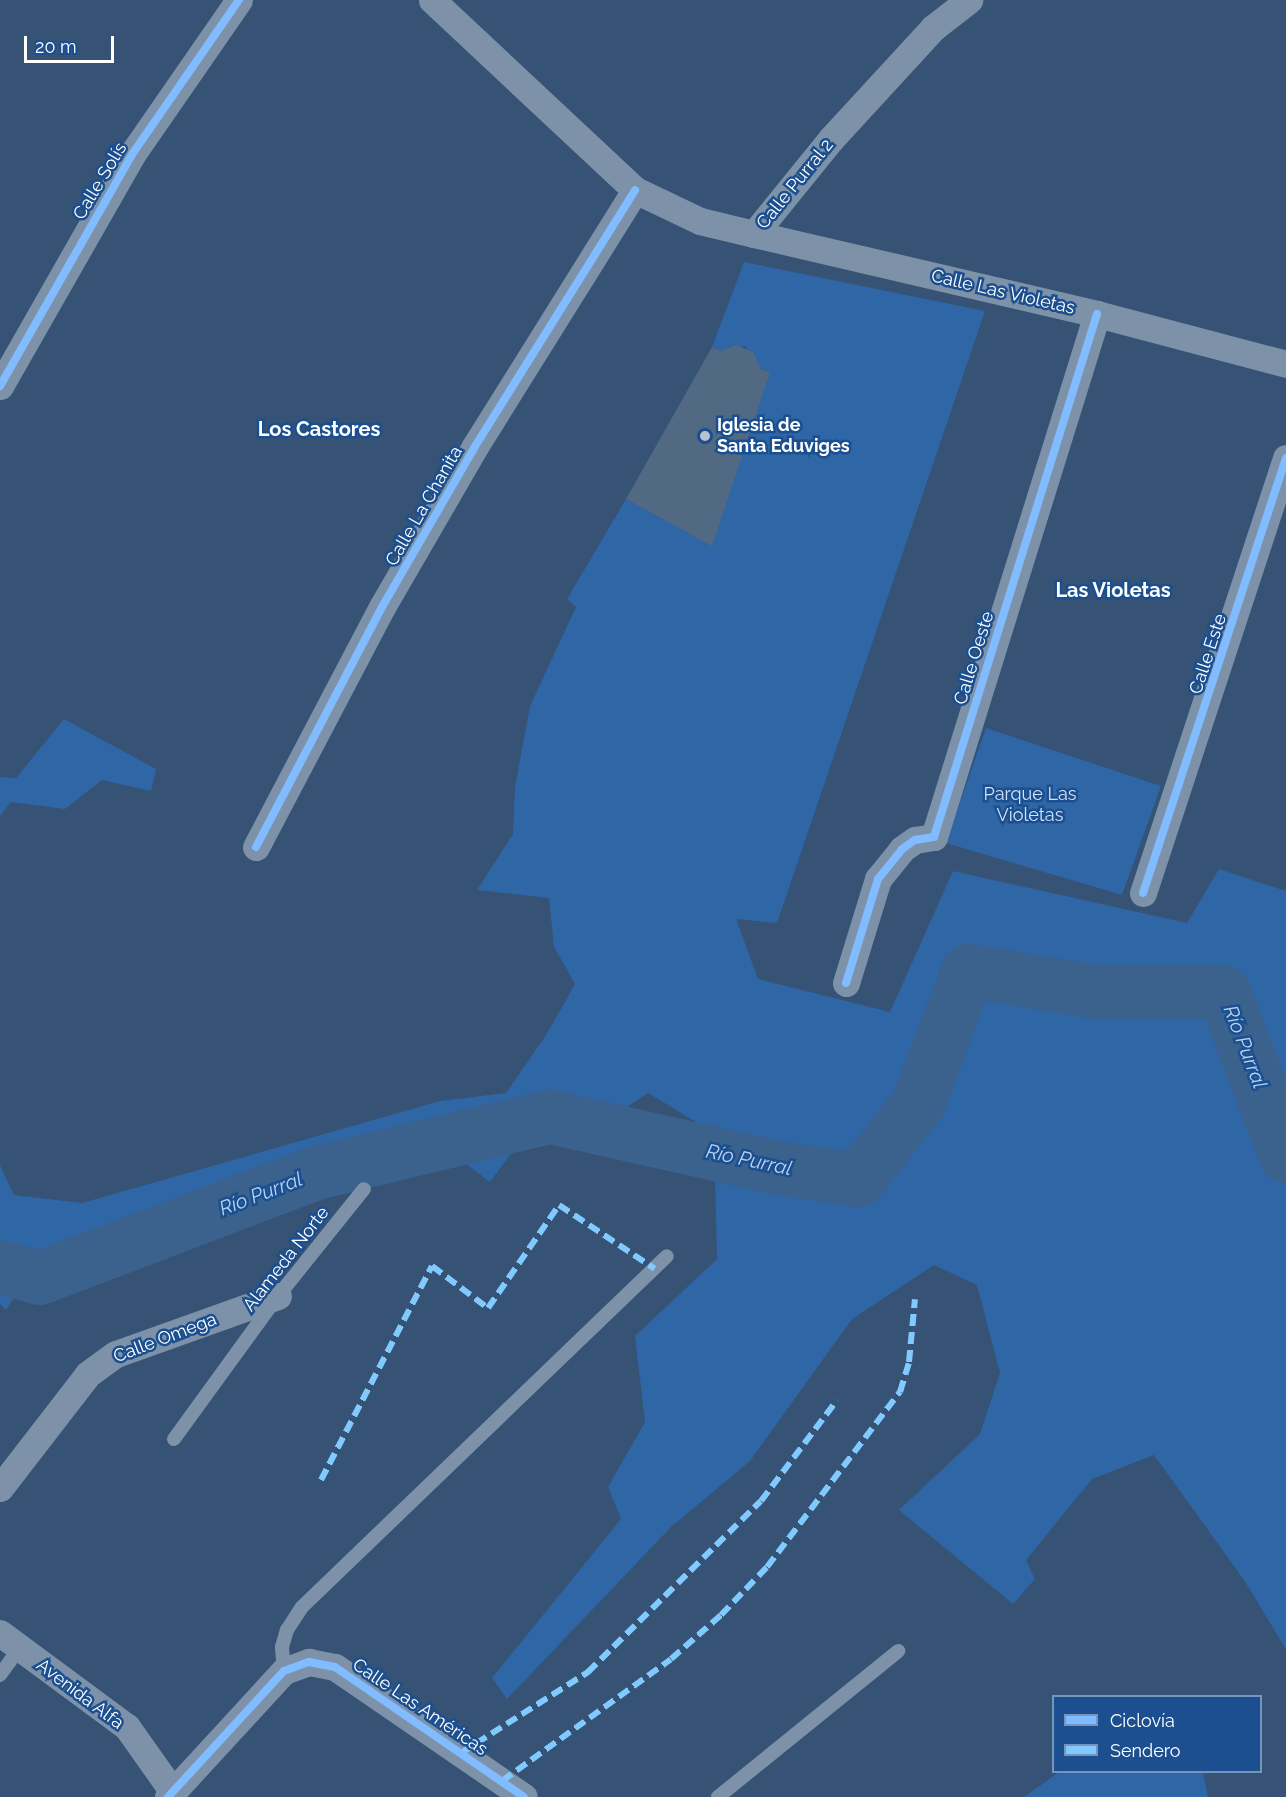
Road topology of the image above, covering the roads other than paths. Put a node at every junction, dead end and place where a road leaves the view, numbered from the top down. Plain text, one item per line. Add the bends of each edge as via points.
1 (239, 0) edge
2 (432, 0) edge
3 (969, 0) edge
4 (635, 189) junction
5 (754, 234) junction
6 (1097, 314) junction
7 (1286, 364) edge
8 (0, 386) edge
9 (1286, 458) edge
10 (256, 847) dead end
11 (1143, 893) dead end
12 (846, 983) dead end
13 (364, 1190) dead end
14 (667, 1256) dead end
15 (278, 1296) junction
16 (174, 1439) dead end
17 (0, 1488) edge
18 (10, 1641) edge
19 (898, 1651) dead end
20 (284, 1671) junction
21 (0, 1675) edge
22 (170, 1795) edge
23 (525, 1797) edge
24 (718, 1797) edge

1 - 8 street, Calle Solís via 133,153
2 - 4 street, Calle Purral 2
3 - 5 street, Calle Purral 2 via 933,28 831,139
4 - 5 street, Calle Purral 2 via 700,221
4 - 10 street, Calle La Chanita via 382,607
5 - 6 street, Calle Las Violetas
6 - 7 street, Calle Las Violetas
6 - 12 street, Calle Oeste via 934,837 915,840 902,849 878,879
9 - 11 street, Calle Este
13 - 15 lane, Alameda Norte
14 - 20 lane via 302,1607 287,1630 282,1647
15 - 16 lane, Alameda Norte
15 - 17 street, Calle Omega via 116,1354 88,1374
18 - 21 lane
18 - 22 street, Avenida Alfa via 127,1727
19 - 24 lane
20 - 22 street
20 - 23 street, Calle Las Américas via 309,1662 335,1667

